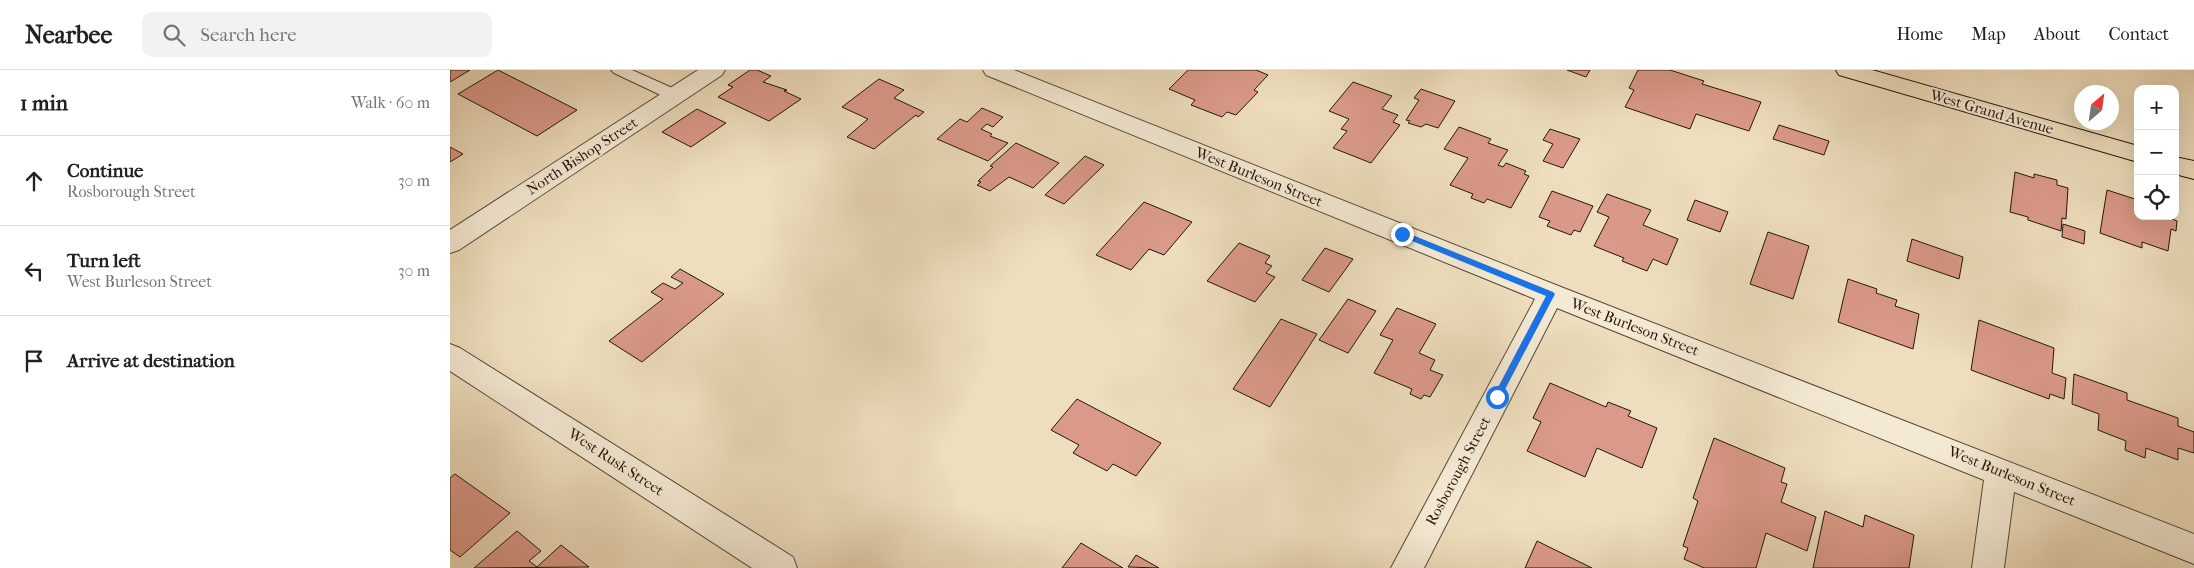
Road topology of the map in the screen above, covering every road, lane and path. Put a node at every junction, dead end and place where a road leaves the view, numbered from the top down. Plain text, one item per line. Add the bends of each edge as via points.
1 (619, 70) edge
2 (714, 70) edge
3 (994, 70) edge
4 (1847, 70) edge
5 (674, 95) junction
6 (2134, 153) edge
7 (2179, 166) edge
8 (2194, 170) edge
9 (450, 243) edge
10 (1551, 294) junction
11 (450, 356) edge
12 (2001, 472) junction
13 (2194, 549) edge
14 (781, 568) edge
15 (1407, 568) edge
16 (1988, 568) edge

1 - 5 lane
2 - 5 street, North Bishop Street
3 - 10 street, West Burleson Street
4 - 6 highway, West Grand Avenue
5 - 9 street, North Bishop Street
7 - 8 highway
10 - 12 street, West Burleson Street
10 - 15 street, Rosborough Street
11 - 14 street, West Rusk Street
12 - 13 street, West Burleson Street
12 - 16 street

